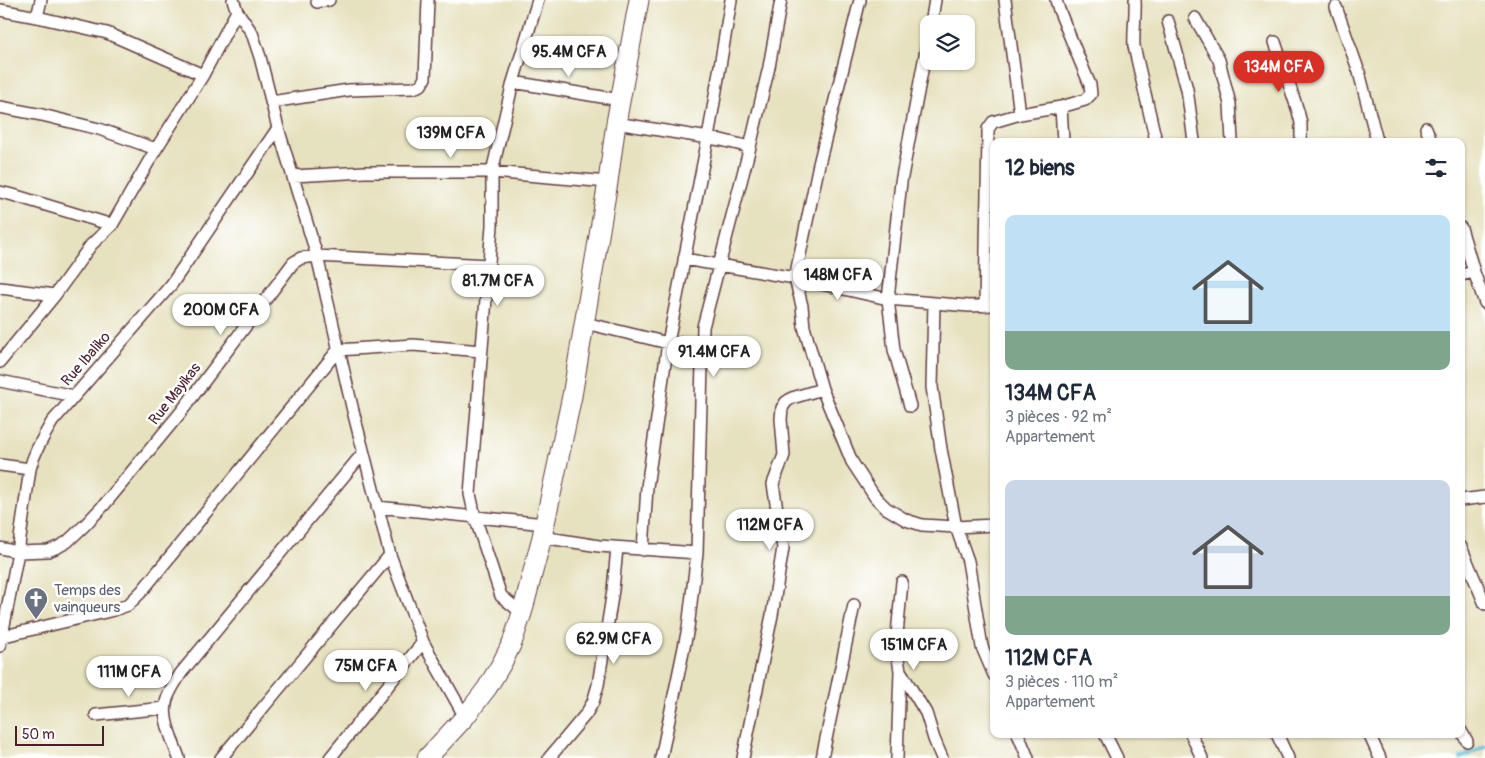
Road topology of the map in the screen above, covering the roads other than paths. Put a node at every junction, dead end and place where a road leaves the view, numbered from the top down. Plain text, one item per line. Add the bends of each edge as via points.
1 (41, 0) edge
2 (428, 0) edge
3 (538, 0) edge
4 (639, 0) edge
5 (731, 0) edge
6 (781, 0) edge
7 (860, 0) edge
8 (935, 0) edge
9 (1006, 0) edge
10 (1056, 0) edge
11 (1135, 0) edge
12 (235, 5) edge
13 (1336, 7) dead end
14 (0, 10) edge
15 (932, 15) edge
16 (37, 16) junction
17 (1195, 18) dead end
18 (1168, 21) dead end
19 (1275, 42) dead end
20 (922, 70) edge
21 (203, 75) junction
22 (513, 82) junction
23 (620, 100) junction
24 (272, 102) junction
25 (0, 107) edge
26 (1061, 107) junction
27 (1020, 114) junction
28 (616, 124) junction
29 (278, 128) junction
30 (1426, 128) dead end
31 (708, 138) junction
32 (1063, 138) edge
33 (1155, 138) edge
34 (1194, 138) edge
35 (1232, 138) edge
36 (1301, 138) edge
37 (1376, 138) edge
38 (1430, 138) edge
39 (750, 147) junction
40 (156, 149) junction
41 (492, 172) junction
42 (293, 176) junction
43 (608, 182) junction
44 (0, 192) edge
45 (112, 225) junction
46 (1465, 242) edge
47 (317, 256) junction
48 (684, 260) junction
49 (489, 265) junction
50 (720, 265) junction
51 (1474, 272) junction
52 (1465, 274) edge
53 (795, 278) junction
54 (0, 288) edge
55 (55, 295) junction
56 (888, 299) junction
57 (934, 303) junction
58 (1485, 303) edge
59 (989, 305) edge
60 (585, 323) junction
61 (668, 343) junction
62 (702, 344) junction
63 (338, 350) junction
64 (481, 351) junction
65 (0, 362) edge
66 (0, 381) edge
67 (822, 389) junction
68 (74, 396) junction
69 (910, 406) dead end
70 (364, 453) junction
71 (0, 465) edge
72 (30, 469) junction
73 (1485, 498) edge
74 (1465, 500) edge
75 (377, 507) junction
76 (475, 517) junction
77 (990, 525) edge
78 (956, 527) junction
79 (543, 531) junction
80 (0, 548) edge
81 (618, 548) junction
82 (644, 550) junction
83 (18, 552) junction
84 (697, 554) junction
85 (390, 555) junction
86 (1465, 556) edge
87 (902, 582) dead end
88 (1485, 604) edge
89 (854, 605) dead end
90 (522, 613) junction
91 (1, 640) edge
92 (423, 642) junction
93 (990, 666) edge
94 (900, 671) junction
95 (166, 708) junction
96 (96, 715) dead end
97 (465, 717) junction
98 (1020, 738) edge
99 (1107, 738) edge
100 (1193, 738) edge
101 (1279, 738) edge
102 (1371, 738) edge
103 (179, 758) edge
104 (221, 758) edge
105 (330, 758) edge
106 (427, 758) edge
107 (550, 758) edge
108 (661, 758) edge
109 (743, 758) edge
110 (822, 758) edge
111 (897, 758) edge
112 (942, 758) edge
113 (1028, 758) edge
114 (1117, 758) edge
115 (1202, 758) edge
116 (1288, 758) edge
117 (1380, 758) edge

1 - 16 street
2 - 24 street via 425,78 421,85 349,90
3 - 22 street
4 - 23 main road
5 - 31 street
6 - 39 street
7 - 53 street via 819,164
8 - 15 street
9 - 27 street
10 - 26 street via 1091,90 1085,100
11 - 33 street via 1134,46
12 - 21 street
12 - 24 street via 252,33
13 - 37 street via 1359,72
14 - 16 street
16 - 21 street via 107,33
17 - 35 street via 1219,60 1230,104
18 - 34 street via 1187,89
19 - 36 street via 1301,122
20 - 56 street via 901,182
21 - 40 street
22 - 23 street
22 - 41 street
23 - 28 main road
24 - 29 street
25 - 40 street via 99,129
26 - 27 street
26 - 32 street
27 - 59 street via 993,122 988,130
28 - 31 street
28 - 43 main road
29 - 42 street
29 - 68 street, Rue Ibaliko via 172,285
30 - 38 street
31 - 39 street
31 - 48 street
39 - 50 street
40 - 45 street
41 - 42 street via 365,172
41 - 43 street
41 - 49 street
42 - 47 street
43 - 60 main road
44 - 45 street
45 - 55 street via 91,245
46 - 51 street
47 - 49 street, Rue Mayikas
47 - 63 street
47 - 83 street, Rue Mayikas via 292,263 181,412 104,505 67,542 48,551
48 - 50 street
48 - 61 street
49 - 64 street
50 - 53 street
50 - 62 street via 703,327
51 - 52 street
51 - 58 street
53 - 56 street
53 - 67 street via 804,327
54 - 55 street
55 - 65 street
56 - 57 street
56 - 69 street via 894,350
57 - 59 street
57 - 78 street via 932,386 940,449
60 - 61 street
60 - 79 main road
61 - 62 street
61 - 82 street via 647,487
62 - 84 street
63 - 64 street via 413,345
63 - 70 street
63 - 91 street via 128,605
64 - 76 street via 470,494
66 - 68 street
67 - 78 street via 852,462 875,497 906,520 922,525
67 - 109 street via 792,398 782,408 784,455 773,484 783,548
68 - 72 street, Rue Ibaliko via 52,422 32,458
70 - 75 street
70 - 95 street via 181,673 169,693
71 - 72 street
72 - 83 street, Rue Ibaliko
73 - 74 street
75 - 76 street
75 - 85 street
76 - 79 street
76 - 90 street via 501,596
77 - 78 street
78 - 93 street via 968,561 982,647
79 - 81 street
79 - 90 main road
80 - 83 street, Rue Mayikas
81 - 82 street
81 - 107 street via 593,702
82 - 84 street
83 - 91 street, Rue Ibaliko
84 - 108 street via 688,628
85 - 92 street
85 - 104 street
86 - 88 street
87 - 94 street via 896,645
89 - 110 street
90 - 97 main road via 502,663
92 - 97 street
92 - 105 street
94 - 111 street
94 - 112 street via 926,712
95 - 96 street
95 - 103 street via 168,728
97 - 106 main road
98 - 113 street
99 - 114 street
100 - 115 street
101 - 116 street
102 - 117 street

